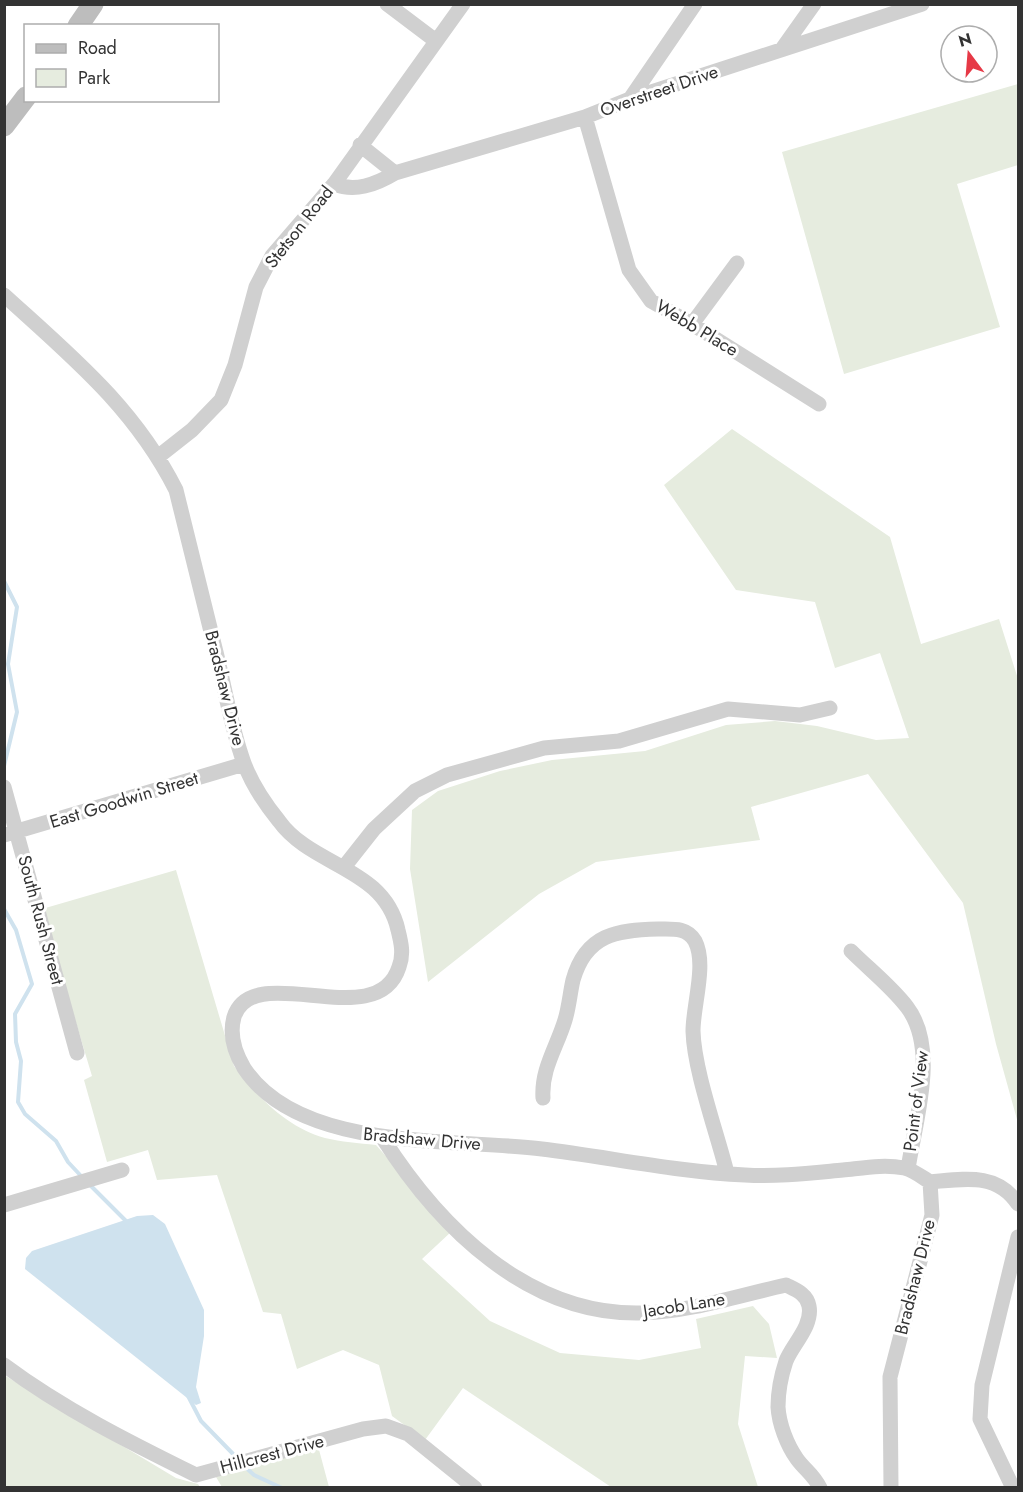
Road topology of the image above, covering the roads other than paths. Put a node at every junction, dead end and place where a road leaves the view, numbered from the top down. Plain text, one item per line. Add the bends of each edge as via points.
1 (93, 4) edge
2 (387, 4) edge
3 (464, 4) edge
4 (695, 4) edge
5 (814, 4) edge
6 (916, 5) edge
7 (79, 24) edge
8 (436, 41) junction
9 (782, 49) junction
10 (630, 99) junction
11 (24, 100) edge
12 (585, 117) junction
13 (4, 126) edge
14 (360, 145) junction
15 (395, 173) junction
16 (334, 184) junction
17 (737, 263) dead end
18 (4, 296) edge
19 (693, 324) junction
20 (819, 404) dead end
21 (159, 456) junction
22 (831, 708) dead end
23 (244, 764) junction
24 (4, 787) edge
25 (11, 834) edge
26 (344, 867) junction
27 (851, 951) dead end
28 (78, 1053) dead end
29 (543, 1098) dead end
30 (382, 1137) junction
31 (908, 1169) junction
32 (122, 1170) dead end
33 (727, 1173) junction
34 (930, 1182) junction
35 (1018, 1204) edge
36 (4, 1205) edge
37 (1018, 1237) edge
38 (4, 1365) edge
39 (201, 1481) edge
40 (476, 1488) edge
41 (820, 1488) edge
42 (891, 1488) edge
43 (1014, 1488) edge

1 - 7 main road
2 - 8 street
3 - 8 street, Stetson Road
4 - 10 street
5 - 9 street
6 - 9 street, Overstreet Drive
8 - 14 street, Stetson Road
9 - 10 street, Overstreet Drive
10 - 12 street, Overstreet Drive
11 - 13 main road
12 - 15 street, Overstreet Drive
12 - 19 street, Webb Place via 629,270 651,301
14 - 15 street
14 - 16 street, Stetson Road
15 - 16 street, Overstreet Drive via 350,190
16 - 21 street, Stetson Road via 272,256 261,277 221,400
17 - 19 street
18 - 21 street, Bradshaw Drive via 113,396
19 - 20 street, Webb Place
21 - 23 street, Bradshaw Drive via 176,490
22 - 26 street via 800,715 728,709 619,741 544,748 447,775 415,791 374,829
23 - 25 street, East Goodwin Street
23 - 26 street, Bradshaw Drive via 280,823 303,846
24 - 25 street, South Rush Street
25 - 28 street, South Rush Street
26 - 30 street, Bradshaw Drive via 381,894 395,916 402,958 396,978 378,993 348,998 270,993 249,1000 235,1013 231,1034 238,1058 252,1080 272,1096 308,1117 348,1131
27 - 31 street, Point of View via 908,1008 922,1038 924,1060
29 - 33 street via 546,1066 566,1018 574,978 584,956 597,942 622,930 679,928 694,938 700,954 693,1032
30 - 33 street, Bradshaw Drive via 536,1148
30 - 41 street, Jacob Lane via 408,1179 480,1252 532,1289 605,1311 643,1313 786,1285 802,1293 809,1307 806,1325 787,1359 778,1408 785,1436 797,1459 815,1476
31 - 33 street, Bradshaw Drive via 880,1166 792,1175
31 - 34 street, Bradshaw Drive
32 - 36 street
34 - 35 street via 976,1178 1002,1185
34 - 42 street, Bradshaw Drive via 932,1215 890,1377
37 - 43 street via 982,1384 980,1419
38 - 39 street, Hillcrest Drive via 25,1381
39 - 40 street, Hillcrest Drive via 363,1429 386,1426 408,1434

